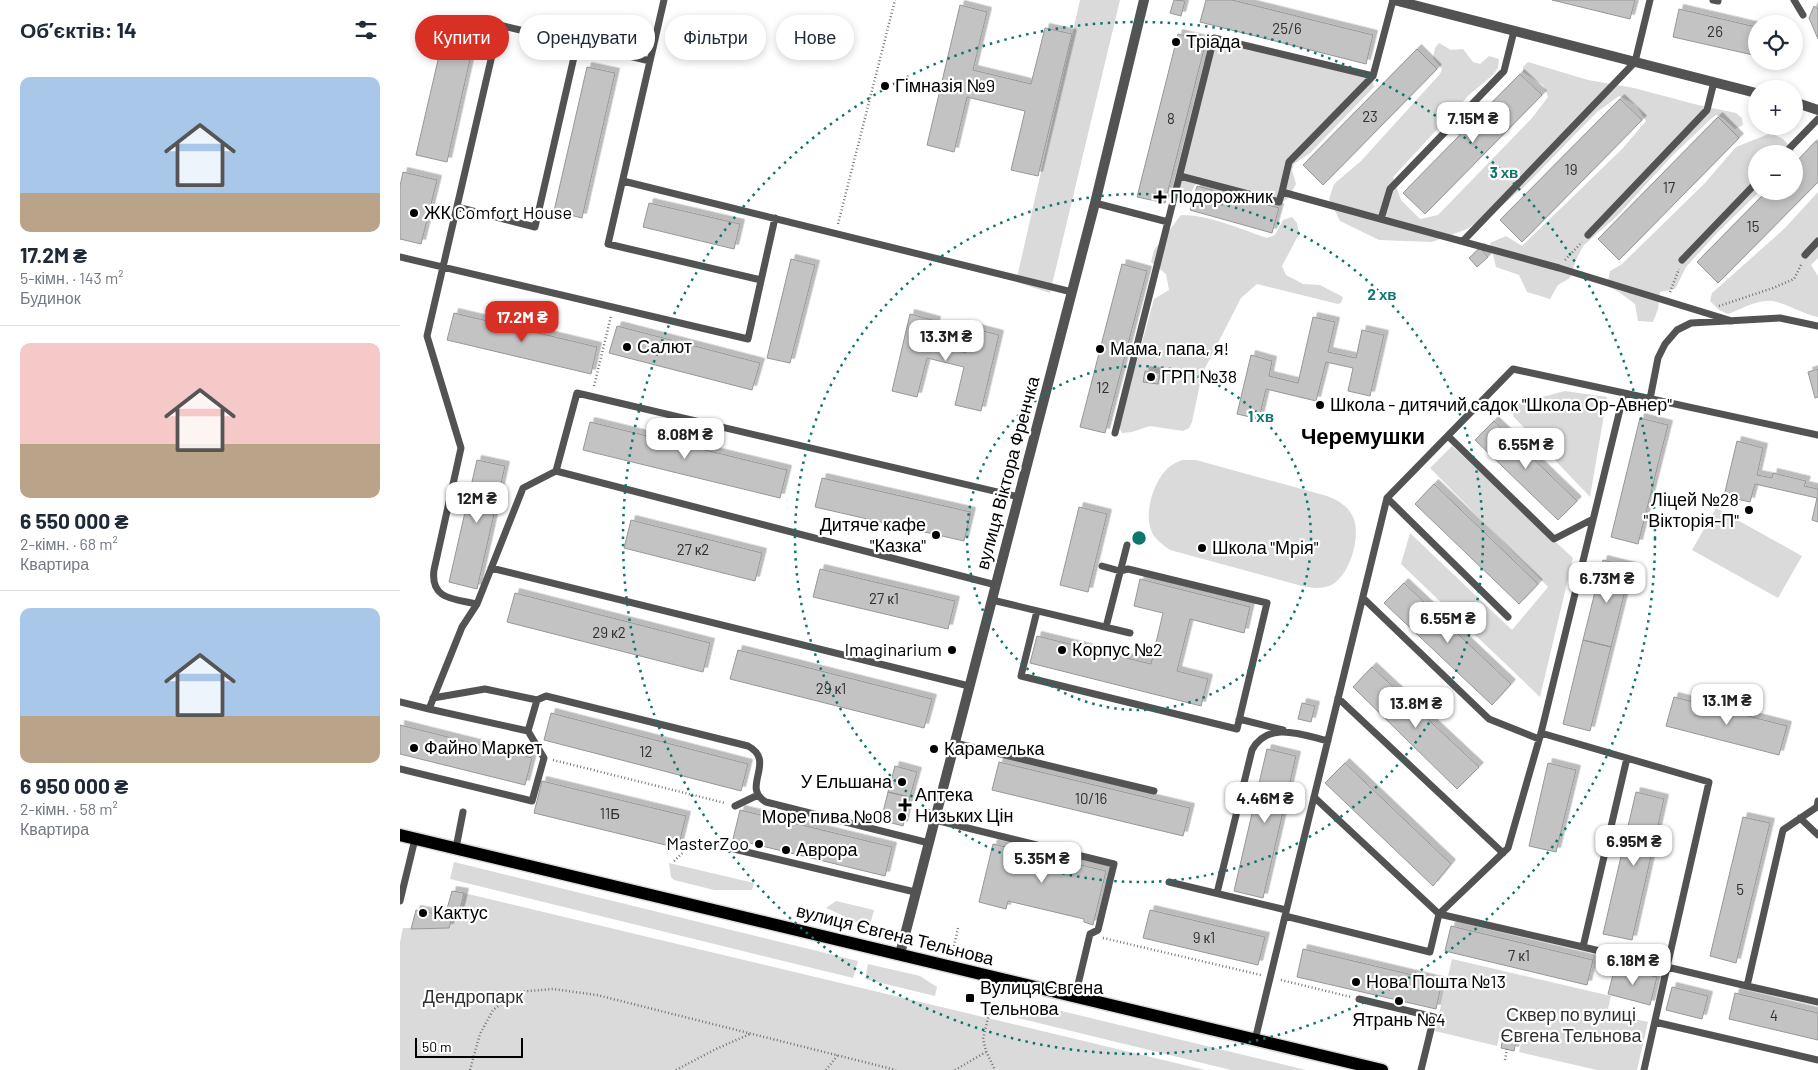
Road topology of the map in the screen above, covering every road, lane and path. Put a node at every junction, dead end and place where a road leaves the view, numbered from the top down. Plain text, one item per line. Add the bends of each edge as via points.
1 (664, 0) edge
2 (895, 0) edge
3 (1144, 0) edge
4 (1393, 0) edge
5 (1650, 0) edge
6 (1794, 0) edge
7 (1804, 15) dead end
8 (519, 30) edge
9 (1514, 31) junction
10 (573, 60) edge
11 (646, 60) edge
12 (650, 61) junction
13 (1635, 62) junction
14 (1373, 76) junction
15 (1714, 82) junction
16 (1748, 91) edge
17 (1803, 105) edge
18 (1818, 110) edge
19 (1818, 119) edge
20 (1793, 145) edge
21 (1180, 176) junction
22 (623, 181) junction
23 (1748, 191) edge
24 (1282, 192) junction
25 (1095, 203) junction
26 (457, 207) junction
27 (775, 218) junction
28 (1380, 219) junction
29 (1168, 222) junction
30 (836, 233) junction
31 (1588, 236) joint
32 (1818, 241) edge
33 (1463, 242) junction
34 (1805, 255) joint
35 (400, 257) edge
36 (1682, 260) joint
37 (443, 267) junction
38 (1558, 268) junction
39 (761, 280) junction
40 (1072, 292) junction
41 (1667, 300) junction
42 (613, 307) junction
43 (1702, 311) junction
44 (1732, 321) junction
45 (1818, 326) edge
46 (1624, 393) junction
47 (591, 397) junction
48 (1650, 399) junction
49 (1115, 433) dead end
50 (1448, 436) junction
51 (1818, 436) edge
52 (556, 471) junction
53 (1018, 497) junction
54 (1387, 498) junction
55 (1593, 519) junction
56 (1127, 544) dead end
57 (1102, 566) dead end
58 (491, 568) junction
59 (1120, 571) junction
60 (996, 585) junction
61 (1363, 598) junction
62 (992, 600) junction
63 (477, 604) junction
64 (1037, 611) junction
65 (1508, 618) dead end
66 (1106, 628) junction
67 (1130, 633) dead end
68 (970, 686) junction
69 (433, 698) junction
70 (1338, 698) junction
71 (537, 700) junction
72 (400, 702) edge
73 (429, 709) junction
74 (1240, 718) junction
75 (1287, 731) junction
76 (528, 732) junction
77 (1540, 736) junction
78 (1328, 741) junction
79 (954, 743) junction
80 (544, 758) junction
81 (1627, 758) junction
82 (400, 769) edge
83 (1154, 792) dead end
84 (758, 795) junction
85 (1314, 797) junction
86 (1818, 801) edge
87 (735, 806) joint
88 (463, 812) dead end
89 (1800, 818) junction
90 (935, 820) junction
91 (400, 835) edge
92 (1818, 836) edge
93 (415, 839) junction
94 (929, 843) junction
95 (456, 848) junction
96 (734, 849) joint
97 (1504, 853) junction
98 (674, 861) dead end
99 (1169, 882) dead end
100 (915, 892) junction
101 (1217, 893) junction
102 (400, 901) edge
103 (1286, 913) junction
104 (1439, 914) junction
105 (958, 928) dead end
106 (1090, 934) junction
107 (954, 946) dead end
108 (1584, 947) junction
109 (900, 954) junction
110 (1667, 967) junction
111 (1270, 978) junction
112 (1747, 986) junction
113 (1075, 996) junction
114 (1359, 999) joint
115 (1818, 1002) edge
116 (989, 1014) dead end
117 (1655, 1022) junction
118 (752, 1033) junction
119 (1255, 1040) junction
120 (1507, 1049) dead end
121 (986, 1051) junction
122 (838, 1055) junction
123 (1505, 1060) dead end
124 (1818, 1060) edge
125 (470, 1070) edge
126 (676, 1070) edge
127 (826, 1070) edge
128 (896, 1070) edge
129 (955, 1070) edge
130 (995, 1070) edge
131 (1382, 1070) edge
132 (1421, 1070) edge
133 (1644, 1070) edge

1 - 12 lane
2 - 30 path
3 - 25 street, вулиця Віктора Френчка
4 - 9 street
4 - 14 lane
5 - 13 lane
6 - 7 lane
8 - 26 lane via 499,25
9 - 13 street
9 - 28 lane via 1504,71 1390,189
10 - 26 lane via 535,227
11 - 12 lane
12 - 22 lane
13 - 15 street
13 - 33 lane
14 - 21 lane via 1214,38
14 - 24 lane via 1289,162
15 - 16 street
15 - 31 lane via 1707,110
17 - 18 street
19 - 20 lane
21 - 24 lane via 1279,202
21 - 29 lane
22 - 27 lane
22 - 39 lane via 608,244
23 - 36 lane
24 - 28 lane
25 - 29 lane
25 - 40 street, вулиця Віктора Френчка
26 - 37 lane
27 - 30 lane
27 - 39 lane
28 - 33 lane
29 - 49 lane
30 - 40 lane
31 - 38 path
32 - 34 lane
33 - 38 lane
34 - 43 path via 1794,279
35 - 37 lane
36 - 41 path
37 - 42 lane
37 - 63 lane via 427,336 461,448 433,579 439,593
38 - 41 lane
39 - 42 lane via 748,339
40 - 53 street, вулиця Віктора Френчка
41 - 43 lane
42 - 47 path
43 - 44 lane
44 - 45 lane via 1780,318
44 - 48 lane via 1691,323 1677,330 1664,344 1658,358
46 - 48 lane
46 - 50 lane via 1513,369
46 - 55 lane
47 - 52 lane via 577,393
47 - 53 lane
48 - 51 lane
50 - 54 lane
50 - 55 lane via 1554,539
52 - 58 lane via 523,488
52 - 60 lane
53 - 60 street, вулиця Віктора Френчка
54 - 61 lane
54 - 65 lane
55 - 77 lane
56 - 59 lane
57 - 59 lane
58 - 63 lane
58 - 68 lane
59 - 66 lane
59 - 74 lane via 1128,569 1267,603
60 - 62 street, вулиця Віктора Френчка
61 - 70 lane
61 - 77 lane via 1489,718
62 - 64 lane
62 - 68 street, вулиця Віктора Френчка
63 - 69 lane via 462,627
64 - 66 lane
64 - 74 lane via 1021,676 1237,729
66 - 67 lane
68 - 79 street, вулиця Віктора Френчка
69 - 71 lane via 484,689
69 - 73 lane
70 - 78 lane
70 - 97 lane
71 - 76 lane
71 - 84 lane via 546,696 748,746 760,760 756,786
72 - 73 lane
73 - 76 lane
74 - 75 lane
75 - 78 lane
75 - 101 lane via 1264,736 1252,750
76 - 80 lane
77 - 81 lane
77 - 97 lane
78 - 85 lane
79 - 83 lane
79 - 90 street, вулиця Віктора Френчка
80 - 82 lane via 532,801
80 - 87 path
81 - 108 lane
81 - 110 lane via 1709,782
84 - 87 lane
84 - 94 lane via 766,802
85 - 103 lane
85 - 104 lane
86 - 89 lane via 1816,807
88 - 95 lane
89 - 92 lane
89 - 112 lane via 1783,830
90 - 94 street, вулиця Віктора Френчка
90 - 106 lane via 1114,864 1098,930
91 - 93 main road, вулиця Євгена Тельнова
93 - 95 main road, вулиця Євгена Тельнова
93 - 102 lane
94 - 100 street, вулиця Віктора Френчка
95 - 109 main road, вулиця Євгена Тельнова
96 - 98 path via 696,840
96 - 100 lane
97 - 104 lane
99 - 101 lane
100 - 109 street, вулиця Віктора Френчка
101 - 103 lane
103 - 104 lane via 1430,952
103 - 111 lane
104 - 108 lane
105 - 107 path
106 - 111 path
106 - 113 lane
108 - 110 lane
109 - 113 main road, вулиця Євгена Тельнова
110 - 112 lane
110 - 117 lane
111 - 114 path
111 - 119 lane
112 - 115 lane
113 - 119 main road, вулиця Євгена Тельнова
114 - 132 lane via 1434,1017
116 - 121 path via 983,1039
117 - 124 lane
117 - 133 lane
118 - 122 path
118 - 125 path via 597,995 554,989 517,992 493,1010 480,1034
118 - 126 path
119 - 131 main road, вулиця Євгена Тельнова
120 - 123 path
121 - 129 path
121 - 130 path
122 - 127 path
122 - 128 path

